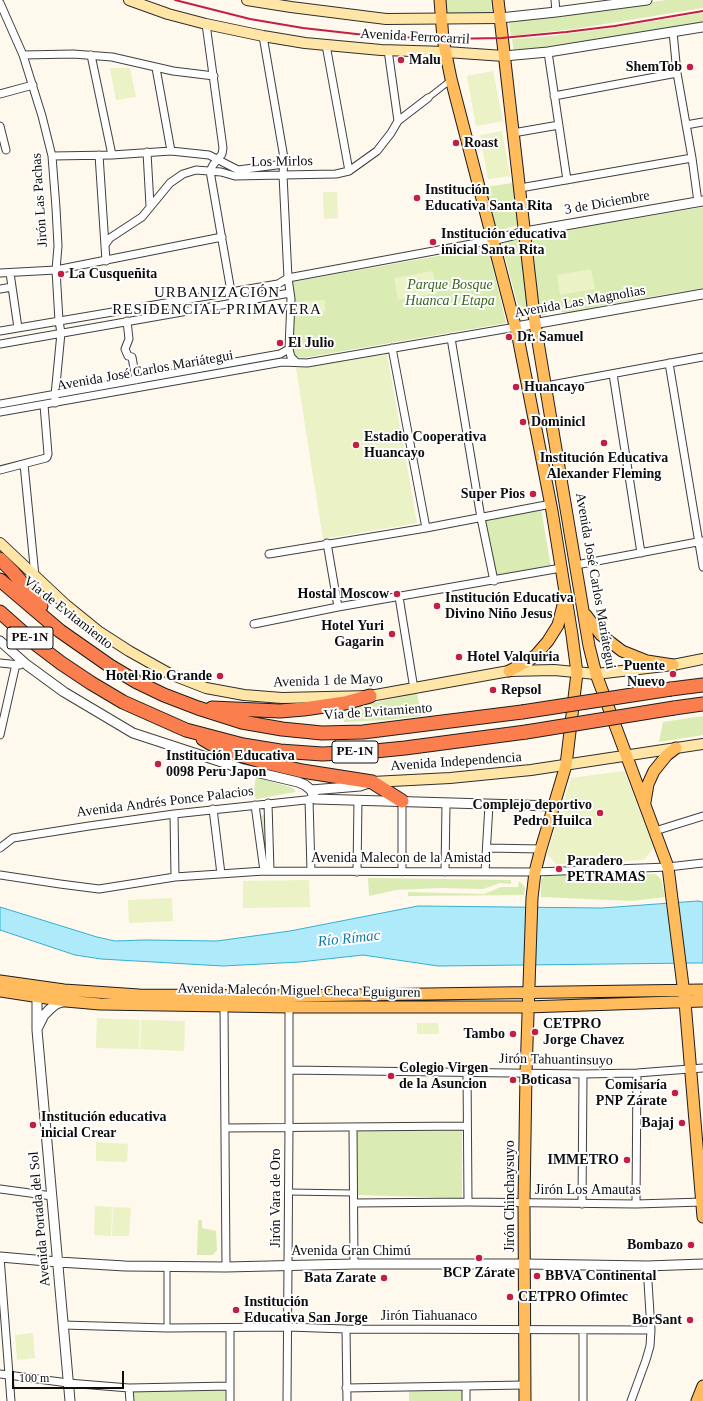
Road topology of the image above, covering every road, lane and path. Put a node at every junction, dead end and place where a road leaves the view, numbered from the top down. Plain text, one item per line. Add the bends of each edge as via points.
1 (4, 0) edge
2 (122, 0) edge
3 (247, 0) edge
4 (440, 0) edge
5 (498, 0) edge
6 (555, 0) edge
7 (647, 0) edge
8 (133, 2) edge
9 (268, 2) edge
10 (0, 3) edge
11 (556, 12) junction
12 (500, 18) junction
13 (441, 19) junction
14 (206, 24) junction
15 (703, 28) edge
16 (672, 32) junction
17 (263, 36) junction
18 (326, 45) junction
19 (388, 50) junction
20 (446, 52) junction
21 (548, 52) junction
22 (23, 55) junction
23 (91, 55) junction
24 (504, 56) junction
25 (156, 68) junction
26 (677, 73) junction
27 (214, 76) junction
28 (451, 79) junction
29 (33, 85) junction
30 (0, 94) edge
31 (554, 96) junction
32 (428, 98) joint
33 (398, 121) junction
34 (703, 122) edge
35 (559, 124) junction
36 (686, 125) junction
37 (0, 126) edge
38 (513, 133) junction
39 (6, 150) dead end
40 (171, 151) junction
41 (147, 152) junction
42 (112, 155) junction
43 (52, 156) junction
44 (99, 156) junction
45 (692, 158) junction
46 (219, 159) junction
47 (284, 164) junction
48 (210, 171) junction
49 (349, 171) junction
50 (283, 176) junction
51 (567, 180) junction
52 (520, 188) junction
53 (700, 201) edge
54 (150, 206) junction
55 (525, 232) junction
56 (222, 237) junction
57 (493, 240) junction
58 (105, 245) junction
59 (106, 261) junction
60 (56, 270) junction
61 (0, 273) edge
62 (10, 273) junction
63 (288, 278) junction
64 (12, 287) junction
65 (0, 289) edge
66 (231, 292) junction
67 (290, 293) junction
68 (703, 294) edge
69 (233, 303) junction
70 (140, 307) junction
71 (141, 319) junction
72 (58, 321) junction
73 (127, 322) junction
74 (535, 324) junction
75 (516, 327) junction
76 (18, 328) junction
77 (0, 331) edge
78 (61, 333) junction
79 (451, 338) junction
80 (0, 344) edge
81 (392, 348) junction
82 (289, 350) junction
83 (703, 357) edge
84 (296, 362) junction
85 (669, 364) junction
86 (613, 374) junction
87 (136, 380) junction
88 (546, 386) junction
89 (55, 395) junction
90 (55, 403) junction
91 (0, 404) edge
92 (44, 405) junction
93 (0, 412) edge
94 (24, 464) junction
95 (0, 470) edge
96 (551, 504) junction
97 (481, 518) junction
98 (426, 528) junction
99 (701, 542) edge
100 (0, 543) edge
101 (327, 544) junction
102 (641, 553) junction
103 (269, 554) dead end
104 (0, 559) edge
105 (576, 565) junction
106 (703, 567) edge
107 (561, 568) junction
108 (35, 576) junction
109 (0, 580) edge
110 (494, 581) junction
111 (565, 589) junction
112 (399, 597) junction
113 (338, 607) junction
114 (583, 609) junction
115 (0, 612) edge
116 (254, 624) dead end
117 (60, 631) junction
118 (0, 641) edge
119 (703, 659) edge
120 (0, 663) edge
121 (16, 664) junction
122 (673, 664) junction
123 (27, 665) junction
124 (509, 671) junction
125 (577, 672) junction
126 (596, 674) junction
127 (703, 685) edge
128 (414, 689) junction
129 (370, 696) junction
130 (703, 704) edge
131 (198, 708) junction
132 (186, 730) junction
133 (0, 735) edge
134 (703, 744) edge
135 (676, 748) junction
136 (626, 755) junction
137 (566, 765) junction
138 (372, 782) junction
139 (312, 796) junction
140 (358, 800) junction
141 (402, 801) junction
142 (645, 802) junction
143 (268, 803) junction
144 (446, 804) junction
145 (255, 805) junction
146 (489, 805) junction
147 (554, 806) junction
148 (213, 810) junction
149 (174, 814) junction
150 (703, 816) edge
151 (655, 831) junction
152 (0, 848) edge
153 (487, 848) junction
154 (541, 848) junction
155 (703, 863) edge
156 (668, 867) junction
157 (267, 871) junction
158 (311, 871) junction
159 (356, 872) junction
160 (402, 872) junction
161 (445, 872) junction
162 (485, 872) junction
163 (535, 872) junction
164 (0, 874) edge
165 (221, 874) junction
166 (175, 877) junction
167 (0, 981) edge
168 (683, 986) junction
169 (528, 988) junction
170 (703, 990) edge
171 (0, 991) edge
172 (36, 992) junction
173 (289, 996) junction
174 (66, 1001) junction
175 (703, 1001) edge
176 (685, 1002) junction
177 (224, 1006) junction
178 (289, 1007) junction
179 (527, 1007) junction
180 (37, 1030) junction
181 (703, 1068) edge
182 (691, 1069) junction
183 (289, 1070) junction
184 (468, 1072) junction
185 (526, 1073) junction
186 (637, 1073) junction
187 (583, 1074) junction
188 (467, 1126) junction
189 (289, 1127) junction
190 (353, 1127) junction
191 (225, 1128) junction
192 (0, 1189) edge
193 (289, 1192) junction
194 (353, 1193) junction
195 (52, 1196) junction
196 (468, 1202) junction
197 (524, 1202) junction
198 (702, 1202) edge
199 (354, 1203) junction
200 (582, 1204) junction
201 (636, 1204) junction
202 (703, 1217) edge
203 (0, 1257) edge
204 (58, 1262) junction
205 (354, 1264) junction
206 (525, 1264) junction
207 (703, 1264) edge
208 (288, 1265) junction
209 (167, 1266) junction
210 (226, 1266) junction
211 (647, 1266) junction
212 (2, 1317) edge
213 (64, 1326) junction
214 (288, 1327) junction
215 (167, 1328) junction
216 (230, 1328) junction
217 (346, 1329) junction
218 (525, 1329) junction
219 (583, 1330) junction
220 (651, 1330) junction
221 (0, 1374) edge
222 (9, 1376) junction
223 (68, 1383) junction
224 (230, 1386) junction
225 (466, 1386) junction
226 (525, 1386) junction
227 (703, 1387) edge
228 (129, 1388) junction
229 (346, 1388) junction
230 (11, 1401) edge
231 (70, 1401) edge
232 (130, 1401) edge
233 (230, 1401) edge
234 (287, 1401) edge
235 (346, 1401) edge
236 (466, 1401) edge
237 (525, 1401) edge
238 (583, 1401) edge
239 (631, 1401) edge
240 (697, 1401) edge

1 - 10 street
2 - 8 street
3 - 9 main road, Avenida Ferrocarril
4 - 13 main road
5 - 12 main road, Avenida José Carlos Mariátegui
6 - 11 street
7 - 11 street, Avenida Ferrocarril
8 - 14 main road, Avenida Ferrocarril
9 - 13 main road, Avenida Ferrocarril via 386,19
10 - 22 street, Jirón Las Pachas
11 - 12 street, Avenida Ferrocarril
12 - 13 main road, Avenida Ferrocarril
12 - 24 main road, Avenida José Carlos Mariátegui
13 - 20 main road
14 - 17 main road, Avenida Ferrocarril
14 - 27 street
15 - 16 street, Avenida Ferrocarril
16 - 21 street, Avenida Ferrocarril
16 - 26 street
17 - 18 main road, Avenida Ferrocarril
17 - 47 street
18 - 19 main road, Avenida Ferrocarril
18 - 49 street
19 - 20 main road, Avenida Ferrocarril
19 - 33 street
20 - 24 main road, Avenida Ferrocarril
20 - 28 main road
21 - 24 street, Avenida Ferrocarril
21 - 31 street
22 - 23 street
22 - 29 street, Jirón Las Pachas
23 - 25 street via 112,57
23 - 42 street
24 - 38 main road, Avenida José Carlos Mariátegui
25 - 27 street
25 - 40 street
26 - 31 street
26 - 36 street
27 - 46 street via 223,148
28 - 32 street, Los Mirlos
28 - 57 main road
29 - 30 street
29 - 43 street, Jirón Las Pachas
31 - 35 street
32 - 33 street, Los Mirlos
33 - 49 street, Los Mirlos via 377,151
34 - 36 street
35 - 38 street
35 - 51 street
36 - 45 street
37 - 39 street
38 - 52 main road, Avenida José Carlos Mariátegui
40 - 41 street
40 - 46 street via 209,155
41 - 42 street
41 - 54 street
42 - 44 street
43 - 44 street
43 - 60 street, Jirón Las Pachas via 58,246
44 - 58 street
45 - 51 street
45 - 53 street
46 - 47 street via 238,170
46 - 48 street
47 - 50 street
48 - 50 street, Los Mirlos via 235,176
48 - 54 street, Los Mirlos via 196,170 183,174 170,183
48 - 56 street
49 - 50 street, Los Mirlos via 336,174
50 - 63 street
51 - 52 street
52 - 55 main road, Avenida José Carlos Mariátegui
53 - 55 street, 3 de Diciembre
54 - 58 street, Los Mirlos via 142,217 110,238
55 - 57 street, 3 de Diciembre
55 - 74 main road, Avenida José Carlos Mariátegui
56 - 59 street
56 - 66 street
57 - 63 street
57 - 75 main road
58 - 59 street
59 - 60 street
60 - 62 street
60 - 72 street, Jirón Las Pachas
61 - 62 street
62 - 64 street
63 - 66 street via 278,284
63 - 67 street
64 - 65 street
64 - 76 street
66 - 69 street
66 - 70 street
67 - 69 street
67 - 82 street
68 - 74 street, Avenida Las Magnolias
69 - 71 street
70 - 71 street
70 - 72 street
71 - 73 street
72 - 76 street
72 - 78 street, Jirón Las Pachas
73 - 78 street
73 - 87 street via 129,339 125,349 128,356 132,357
74 - 75 street, Avenida Las Magnolias
74 - 88 main road, Avenida José Carlos Mariátegui
75 - 79 street, Avenida Las Magnolias
75 - 96 main road
76 - 77 street
78 - 80 street
78 - 89 street, Jirón Las Pachas
79 - 81 street, Avenida Las Magnolias
79 - 97 street
81 - 84 street, Avenida Las Magnolias via 307,363
81 - 98 street
82 - 84 street
82 - 87 street, Avenida José Carlos Mariátegui via 280,354
83 - 85 street
84 - 90 street, Avenida José Carlos Mariátegui via 282,362
85 - 86 street
85 - 99 street
86 - 88 street
86 - 102 street
87 - 89 street, Avenida José Carlos Mariátegui
88 - 105 main road, Avenida José Carlos Mariátegui
89 - 90 street, Jirón Las Pachas
89 - 91 street, Avenida José Carlos Mariátegui
90 - 92 street, Avenida José Carlos Mariátegui
92 - 93 street, Avenida José Carlos Mariátegui
92 - 94 street via 48,454 46,458
94 - 95 street
94 - 108 street
96 - 97 street
96 - 107 main road
97 - 98 street
97 - 110 street
98 - 101 street
99 - 102 street
99 - 106 street
100 - 108 main road, Avenida 1 de Mayo
101 - 103 street
101 - 113 street
102 - 105 street
104 - 117 highway
105 - 114 main road, Avenida José Carlos Mariátegui
107 - 110 street
107 - 111 main road
108 - 129 main road, Avenida 1 de Mayo via 98,631 170,674 206,688 282,698
109 - 117 highway, Vía de Evitamiento / PE-1N
110 - 112 street
111 - 124 main road via 562,614 548,641 536,655
111 - 125 main road
112 - 113 street
112 - 128 street
113 - 116 street
114 - 122 main road via 601,635 622,651 647,661
114 - 126 main road, Avenida José Carlos Mariátegui
115 - 132 highway, PE-1N via 36,644 91,683 123,702
117 - 131 highway, Vía de Evitamiento / PE-1N via 137,682
118 - 123 street
119 - 122 main road, Avenida 1 de Mayo
120 - 121 street
121 - 123 street
121 - 133 street
122 - 126 main road, Avenida 1 de Mayo
123 - 139 street via 64,692 133,733 243,769 298,782 305,785
124 - 125 main road, Avenida 1 de Mayo
124 - 128 main road, Avenida 1 de Mayo
125 - 126 main road, Avenida 1 de Mayo
125 - 137 main road
126 - 136 main road, Avenida José Carlos Mariátegui
127 - 131 highway, Vía de Evitamiento / PE-1N, bridge via 363,732 322,733 261,726
128 - 129 main road, Avenida 1 de Mayo
129 - 131 highway via 304,710
130 - 132 highway, PE-1N, bridge via 526,732 372,751 322,754 243,745
132 - 138 highway via 220,749 244,757 302,771
134 - 135 main road
135 - 136 main road
135 - 142 main road via 654,771 648,784
136 - 137 main road
136 - 142 main road, Avenida José Carlos Mariátegui
137 - 138 main road, Avenida Independencia via 450,778
137 - 147 main road
138 - 139 street, Avenida Independencia
138 - 141 highway
139 - 140 street, Avenida Andrés Ponce Palacios
139 - 143 street, Avenida Andrés Ponce Palacios
139 - 158 street
140 - 141 street, Avenida Andrés Ponce Palacios
140 - 159 street
141 - 144 street, Avenida Andrés Ponce Palacios
141 - 160 street
142 - 151 main road, Avenida José Carlos Mariátegui
143 - 145 street, Avenida Andrés Ponce Palacios
143 - 157 street
144 - 146 street, Avenida Andrés Ponce Palacios
144 - 161 street
145 - 148 street, Avenida Andrés Ponce Palacios
145 - 157 street
146 - 147 street, Avenida Andrés Ponce Palacios
146 - 153 street
147 - 154 main road
148 - 149 street, Avenida Andrés Ponce Palacios
148 - 165 street
149 - 152 street, Avenida Andrés Ponce Palacios via 12,838
149 - 166 street
150 - 151 street
151 - 156 main road, Avenida José Carlos Mariátegui
153 - 154 street
153 - 162 street
154 - 163 main road
155 - 156 street, Avenida Malecon de la Amistad
156 - 163 street, Avenida Malecon de la Amistad
156 - 168 main road, Avenida José Carlos Mariátegui
157 - 158 street, Avenida Malecon de la Amistad
157 - 165 street, Avenida Malecon de la Amistad
158 - 159 street, Avenida Malecon de la Amistad
159 - 160 street, Avenida Malecon de la Amistad
160 - 161 street, Avenida Malecon de la Amistad
161 - 162 street, Avenida Malecon de la Amistad
162 - 163 street, Avenida Malecon de la Amistad
163 - 169 main road
164 - 166 street, Avenida Malecon de la Amistad via 99,889
165 - 166 street, Avenida Malecon de la Amistad
167 - 172 main road, Avenida Malecón Miguel Checa Eguiguren
168 - 169 main road, Avenida Malecón Miguel Checa Eguiguren
168 - 170 main road, Avenida Malecón Miguel Checa Eguiguren
168 - 176 main road, Avenida José Carlos Mariátegui
169 - 173 main road, Avenida Malecón Miguel Checa Eguiguren
169 - 179 main road, Jirón Chinchaysuyo
171 - 172 main road, Avenida Malecón Miguel Checa Eguiguren
172 - 173 main road, Avenida Malecón Miguel Checa Eguiguren
172 - 174 main road, Avenida Malecón Miguel Checa Eguiguren
172 - 180 street, Avenida Portada del Sol
173 - 178 street, Jirón Vara de Oro
174 - 177 main road, Avenida Malecón Miguel Checa Eguiguren
174 - 180 street via 56,1004 44,1015
175 - 176 main road, Avenida Malecón Miguel Checa Eguiguren
176 - 179 main road, Avenida Malecón Miguel Checa Eguiguren
176 - 182 main road, Avenida José Carlos Mariátegui
177 - 178 main road, Avenida Malecón Miguel Checa Eguiguren
177 - 191 street
178 - 179 main road, Avenida Malecón Miguel Checa Eguiguren
178 - 183 street, Jirón Vara de Oro
179 - 185 main road, Jirón Chinchaysuyo
180 - 195 street, Avenida Portada del Sol
181 - 182 street, Jirón Tahuantinsuyo
182 - 186 street, Jirón Tahuantinsuyo
182 - 198 main road, Avenida José Carlos Mariátegui
183 - 184 street, Jirón Tahuantinsuyo
183 - 189 street, Jirón Vara de Oro
184 - 185 street, Jirón Tahuantinsuyo
184 - 188 street
185 - 187 street, Jirón Tahuantinsuyo
185 - 197 main road, Jirón Chinchaysuyo
186 - 187 street, Jirón Tahuantinsuyo
186 - 201 street
187 - 200 street
188 - 190 street
188 - 196 street
189 - 190 street
189 - 191 street
189 - 193 street, Jirón Vara de Oro
190 - 194 street
191 - 210 street
192 - 195 street
193 - 194 street
193 - 208 street, Jirón Vara de Oro
194 - 199 street
195 - 204 street, Avenida Portada del Sol
196 - 197 street, Jirón Los Amautas
196 - 199 street, Jirón Los Amautas
197 - 200 street, Jirón Los Amautas
197 - 206 main road, Jirón Chinchaysuyo
198 - 201 street, Jirón Los Amautas
198 - 202 main road, Avenida José Carlos Mariátegui
199 - 205 street
200 - 201 street, Jirón Los Amautas
203 - 204 street, Avenida Gran Chimú
203 - 212 street
204 - 209 street, Avenida Gran Chimú
204 - 213 street, Avenida Portada del Sol
205 - 206 street, Avenida Gran Chimú
205 - 208 street, Avenida Gran Chimú
206 - 211 street, Avenida Gran Chimú
206 - 218 main road, Jirón Chinchaysuyo
207 - 211 street, Avenida Gran Chimú
208 - 210 street, Avenida Gran Chimú
208 - 214 street, Jirón Vara de Oro
209 - 210 street, Avenida Gran Chimú
209 - 215 street
211 - 220 street
212 - 222 street
213 - 215 street, Jirón Tiahuanaco
213 - 223 street, Avenida Portada del Sol
214 - 216 street, Jirón Tiahuanaco
214 - 217 street, Jirón Tiahuanaco
214 - 234 street, Jirón Vara de Oro
215 - 216 street, Jirón Tiahuanaco
216 - 224 street
217 - 218 street, Jirón Tiahuanaco
217 - 229 street
218 - 219 street, Jirón Tiahuanaco
218 - 226 main road, Jirón Chinchaysuyo
219 - 220 street, Jirón Tiahuanaco
219 - 238 street
220 - 239 street via 650,1346
221 - 222 street
222 - 223 street
222 - 230 street
223 - 228 street
223 - 231 street, Avenida Portada del Sol
224 - 228 street
224 - 233 street
225 - 226 street
225 - 229 street
225 - 236 street
226 - 237 main road, Jirón Chinchaysuyo
227 - 240 main road
228 - 232 street
229 - 235 street

